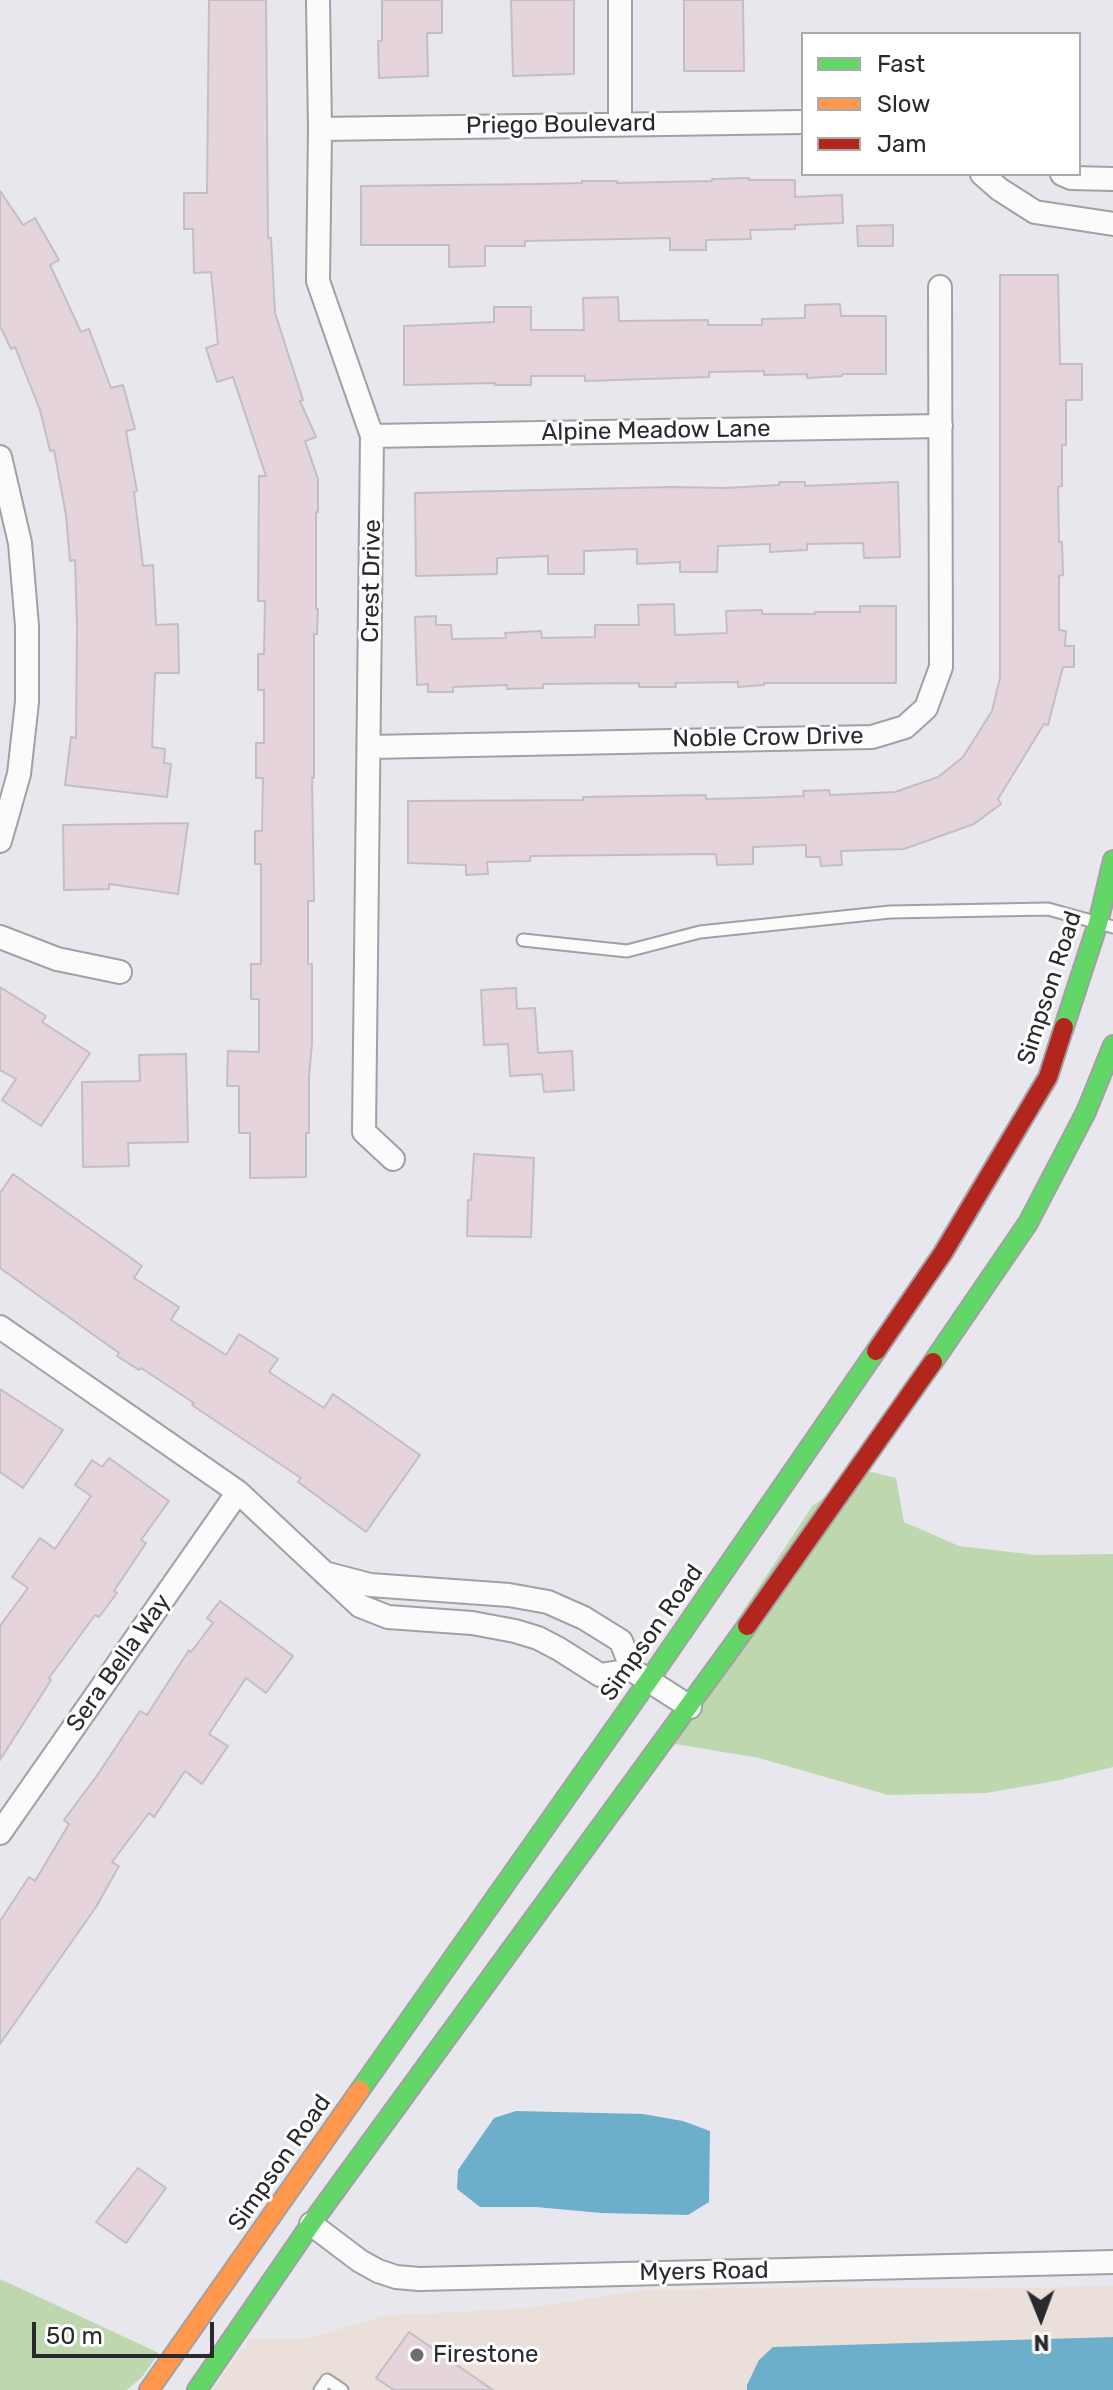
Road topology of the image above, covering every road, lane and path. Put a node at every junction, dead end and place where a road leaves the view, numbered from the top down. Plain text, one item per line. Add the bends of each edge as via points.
1 (318, 0) edge
2 (620, 0) edge
3 (801, 122) edge
4 (620, 124) junction
5 (320, 129) junction
6 (984, 176) edge
7 (1066, 176) edge
8 (1113, 179) edge
9 (1113, 224) edge
10 (940, 287) dead end
11 (941, 426) junction
12 (372, 436) junction
13 (0, 457) edge
14 (370, 747) junction
15 (0, 841) edge
16 (1113, 860) edge
17 (1106, 925) edge
18 (0, 937) edge
19 (523, 940) dead end
20 (120, 972) dead end
21 (1113, 1045) edge
22 (393, 1159) dead end
23 (0, 1327) edge
24 (238, 1492) junction
25 (327, 1573) junction
26 (641, 1675) junction
27 (690, 1707) junction
28 (0, 1833) edge
29 (317, 2152) junction
30 (311, 2224) junction
31 (1113, 2262) edge
32 (235, 2269) junction
33 (237, 2333) junction
34 (149, 2390) edge
35 (197, 2390) edge
36 (320, 2390) edge
37 (342, 2390) edge

1 - 5 street, Crest Drive
2 - 4 street
3 - 4 street, Priego Boulevard
4 - 5 street, Priego Boulevard
5 - 12 street, Crest Drive via 318,281
6 - 9 street via 1035,212
7 - 8 street
10 - 11 street, Noble Crow Drive
11 - 12 street, Alpine Meadow Lane
11 - 14 street, Noble Crow Drive via 941,667 926,708 905,727 872,737
12 - 14 street, Crest Drive
13 - 15 street via 20,543 27,702 19,774
14 - 22 street, Crest Drive via 364,1132
16 - 17 main road, Simpson Road
17 - 19 lane via 1048,909 890,912 700,932 627,951
17 - 26 main road, Simpson Road via 1048,1077 943,1253
18 - 20 street via 57,959
21 - 27 main road via 1086,1112 1028,1223
23 - 24 street
24 - 25 street
24 - 28 street, Sera Bella Way
25 - 26 street via 360,1606 388,1617 515,1631 538,1638 600,1675
25 - 26 street via 370,1585 548,1602 621,1641
26 - 27 street
26 - 29 main road, Simpson Road
27 - 30 main road
29 - 30 main road via 308,2189
29 - 32 main road, Simpson Road
30 - 31 street, Myers Road via 378,2271 419,2279
30 - 33 main road
32 - 33 main road via 242,2294
32 - 34 main road, Simpson Road
33 - 35 main road
36 - 37 lane via 327,2380

